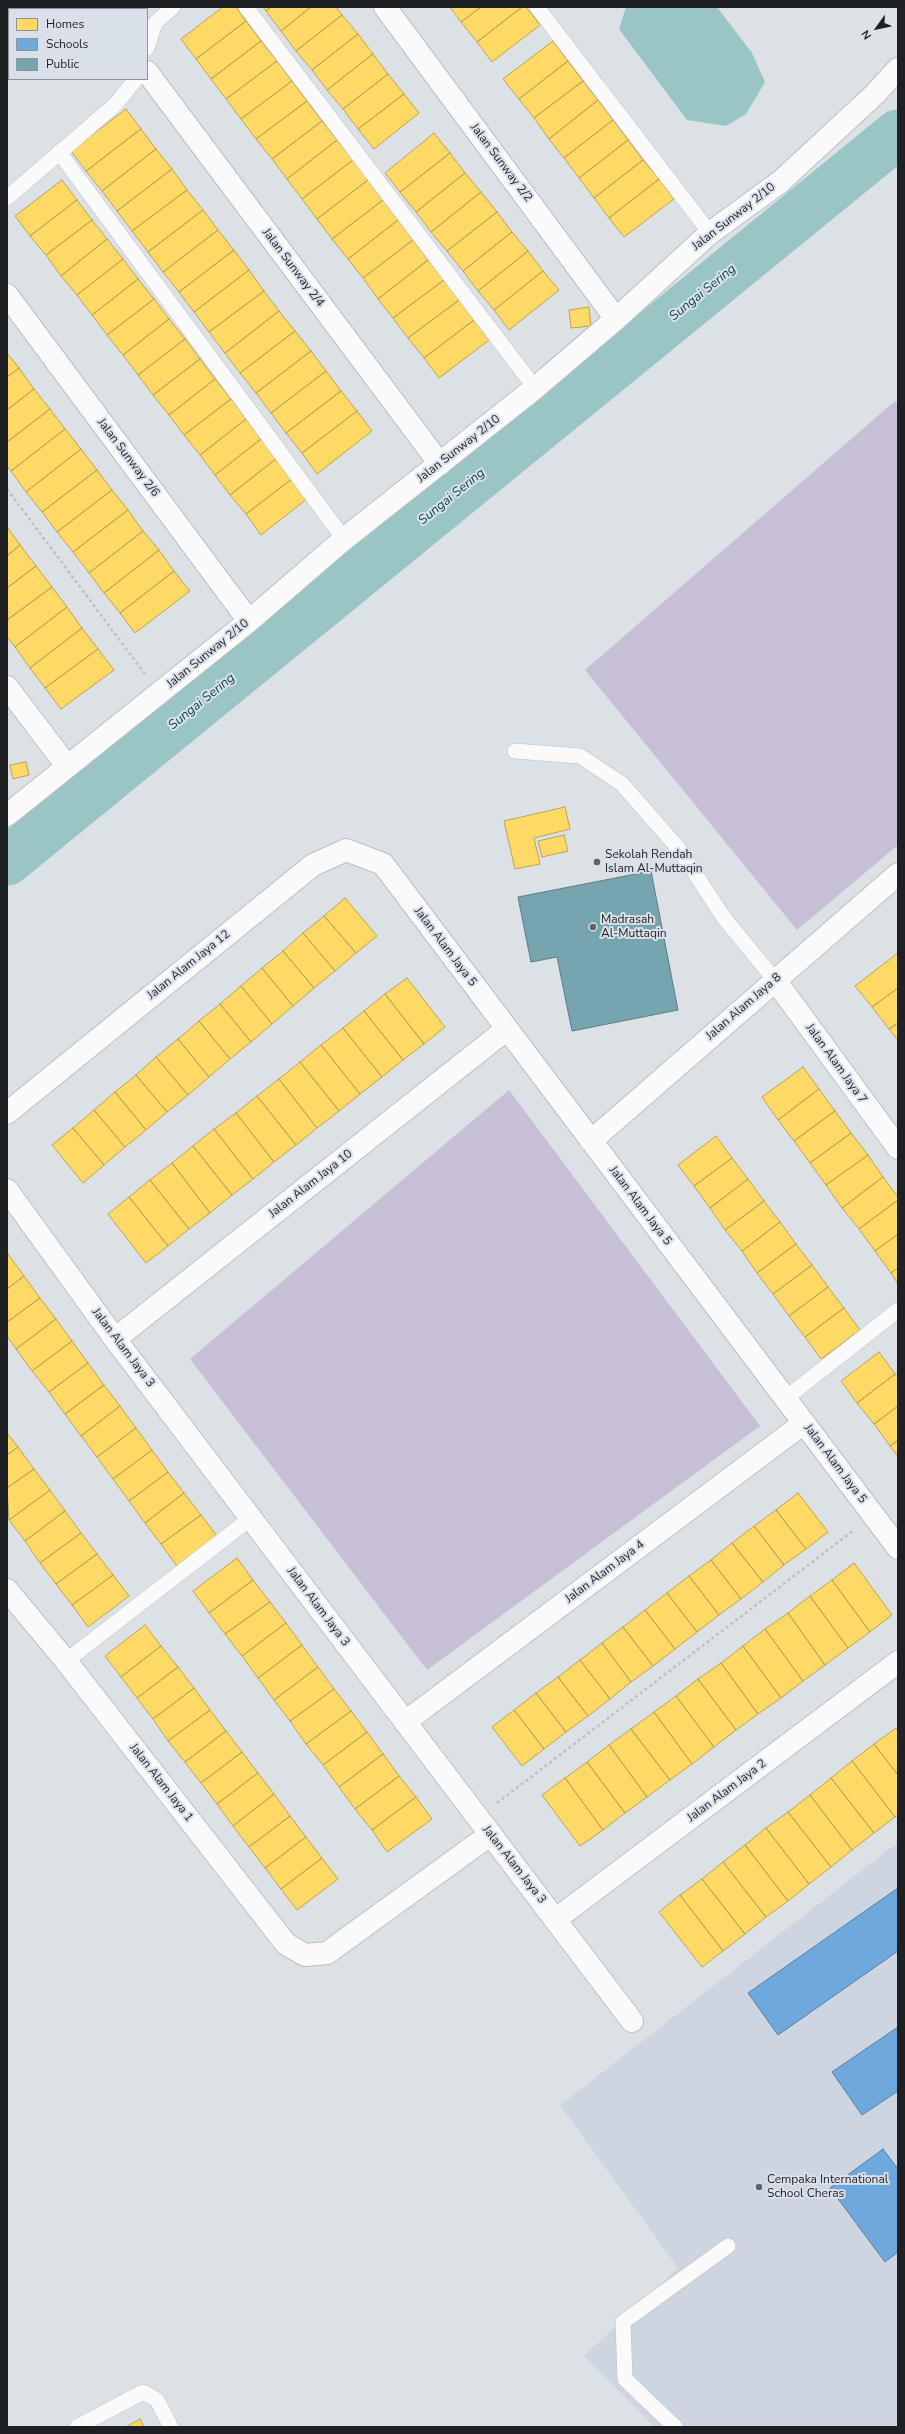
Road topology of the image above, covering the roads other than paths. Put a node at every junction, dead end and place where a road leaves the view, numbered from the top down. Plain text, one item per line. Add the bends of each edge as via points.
1 (173, 7) edge
2 (246, 7) edge
3 (385, 7) edge
4 (537, 7) edge
5 (148, 45) edge
6 (898, 69) edge
7 (148, 73) edge
8 (135, 80) edge
9 (59, 152) junction
10 (7, 198) edge
11 (710, 233) junction
12 (7, 295) edge
13 (616, 319) junction
14 (535, 388) junction
15 (440, 464) junction
16 (344, 539) junction
17 (249, 621) junction
18 (7, 687) edge
19 (515, 752) dead end
20 (67, 766) junction
21 (7, 815) edge
22 (383, 864) joint
23 (898, 874) edge
24 (775, 980) junction
25 (507, 1029) junction
26 (7, 1113) edge
27 (591, 1140) junction
28 (898, 1148) edge
29 (7, 1190) edge
30 (898, 1310) edge
31 (115, 1339) junction
32 (786, 1398) junction
33 (804, 1422) junction
34 (251, 1518) junction
35 (898, 1548) edge
36 (7, 1590) edge
37 (66, 1661) junction
38 (898, 1662) edge
39 (405, 1722) junction
40 (484, 1826) junction
41 (556, 1919) junction
42 (632, 2021) dead end
43 (728, 2246) dead end
44 (77, 2427) edge
45 (171, 2427) edge
46 (675, 2427) edge

1 - 5 lane via 155,22
2 - 14 lane
3 - 13 street, Jalan Sunway 2/2
4 - 11 lane
6 - 11 street, Jalan Sunway 2/10 via 874,95 780,182
7 - 15 street, Jalan Sunway 2/4
8 - 9 lane via 116,104
9 - 10 lane
9 - 16 lane
11 - 13 street, Jalan Sunway 2/10
12 - 17 street, Jalan Sunway 2/6
13 - 14 street, Jalan Sunway 2/10
14 - 15 street, Jalan Sunway 2/10
15 - 16 street, Jalan Sunway 2/10
16 - 17 street, Jalan Sunway 2/10
17 - 20 street, Jalan Sunway 2/10
18 - 20 street
19 - 24 lane via 580,756 622,784 679,849 724,918
20 - 21 street, Jalan Sunway 2/10
22 - 25 street, Jalan Alam Jaya 5
22 - 26 street, Jalan Alam Jaya 12 via 346,850 313,865
23 - 24 street, Jalan Alam Jaya 8
24 - 27 street, Jalan Alam Jaya 8
24 - 28 street, Jalan Alam Jaya 7
25 - 27 street, Jalan Alam Jaya 5
25 - 31 street, Jalan Alam Jaya 10
27 - 32 street, Jalan Alam Jaya 5
29 - 31 street, Jalan Alam Jaya 3
30 - 32 lane
31 - 34 street, Jalan Alam Jaya 3
32 - 33 street, Jalan Alam Jaya 5
33 - 35 street, Jalan Alam Jaya 5
33 - 39 street, Jalan Alam Jaya 4
34 - 37 lane
34 - 39 street, Jalan Alam Jaya 3
36 - 37 street, Jalan Alam Jaya 1
37 - 40 street, Jalan Alam Jaya 1 via 286,1944 305,1955 327,1953
38 - 41 street, Jalan Alam Jaya 2
39 - 40 street, Jalan Alam Jaya 3
40 - 41 street, Jalan Alam Jaya 3
41 - 42 street, Jalan Alam Jaya 3
43 - 46 lane via 623,2322 625,2379
44 - 45 lane via 142,2392 157,2400

